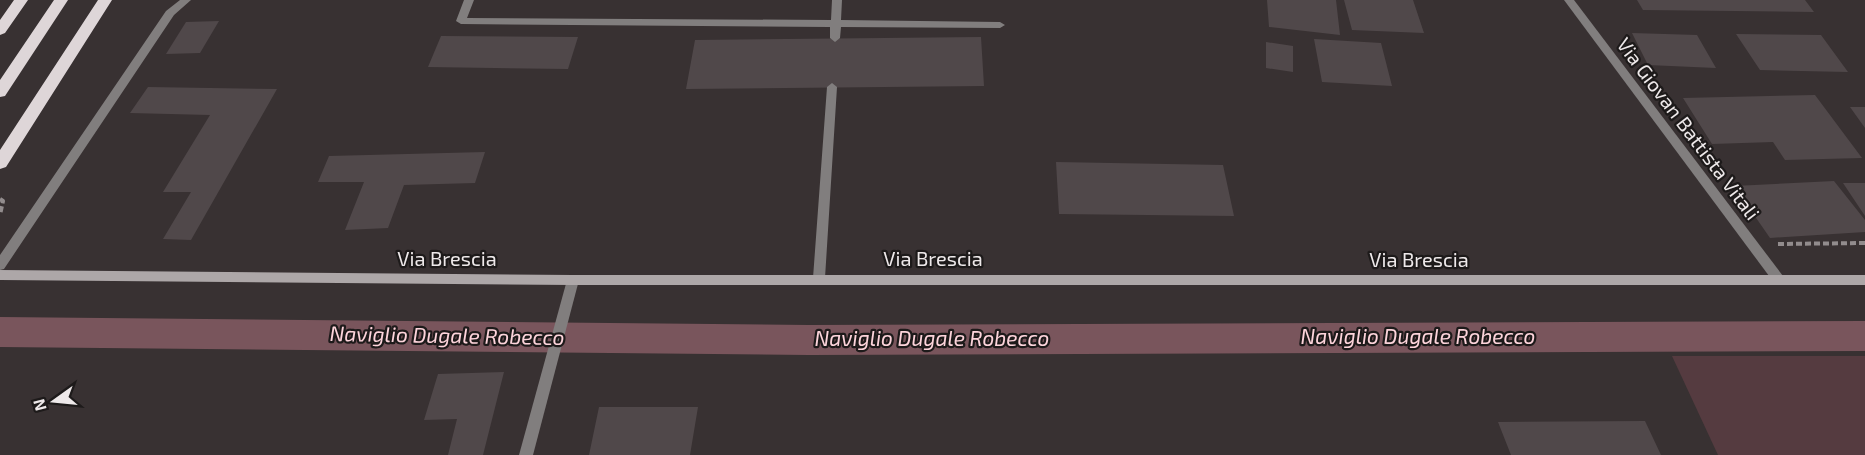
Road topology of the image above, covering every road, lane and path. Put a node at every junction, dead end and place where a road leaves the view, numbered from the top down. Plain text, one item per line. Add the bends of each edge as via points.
1 (21, 0) edge
2 (62, 0) edge
3 (105, 0) edge
4 (186, 0) edge
5 (469, 0) edge
6 (837, 0) edge
7 (1569, 0) edge
8 (836, 24) junction
9 (1000, 25) dead end
10 (0, 30) edge
11 (835, 38) dead end
12 (832, 87) dead end
13 (0, 92) edge
14 (0, 163) edge
15 (0, 199) edge
16 (0, 215) edge
17 (0, 265) edge
18 (0, 275) edge
19 (819, 278) junction
20 (573, 280) junction
21 (1779, 280) junction
22 (1865, 280) edge
23 (526, 455) edge

1 - 10 highway
2 - 13 highway
3 - 14 highway
4 - 17 street via 170,13
5 - 8 street via 461,21
6 - 8 street
7 - 21 street, Via Giovan Battista Vitali
8 - 9 street
8 - 11 street
12 - 19 street
15 - 16 path
18 - 20 main road, Via Brescia
19 - 20 main road, Via Brescia
19 - 21 main road, Via Brescia
20 - 23 street
21 - 22 main road, Via Brescia

